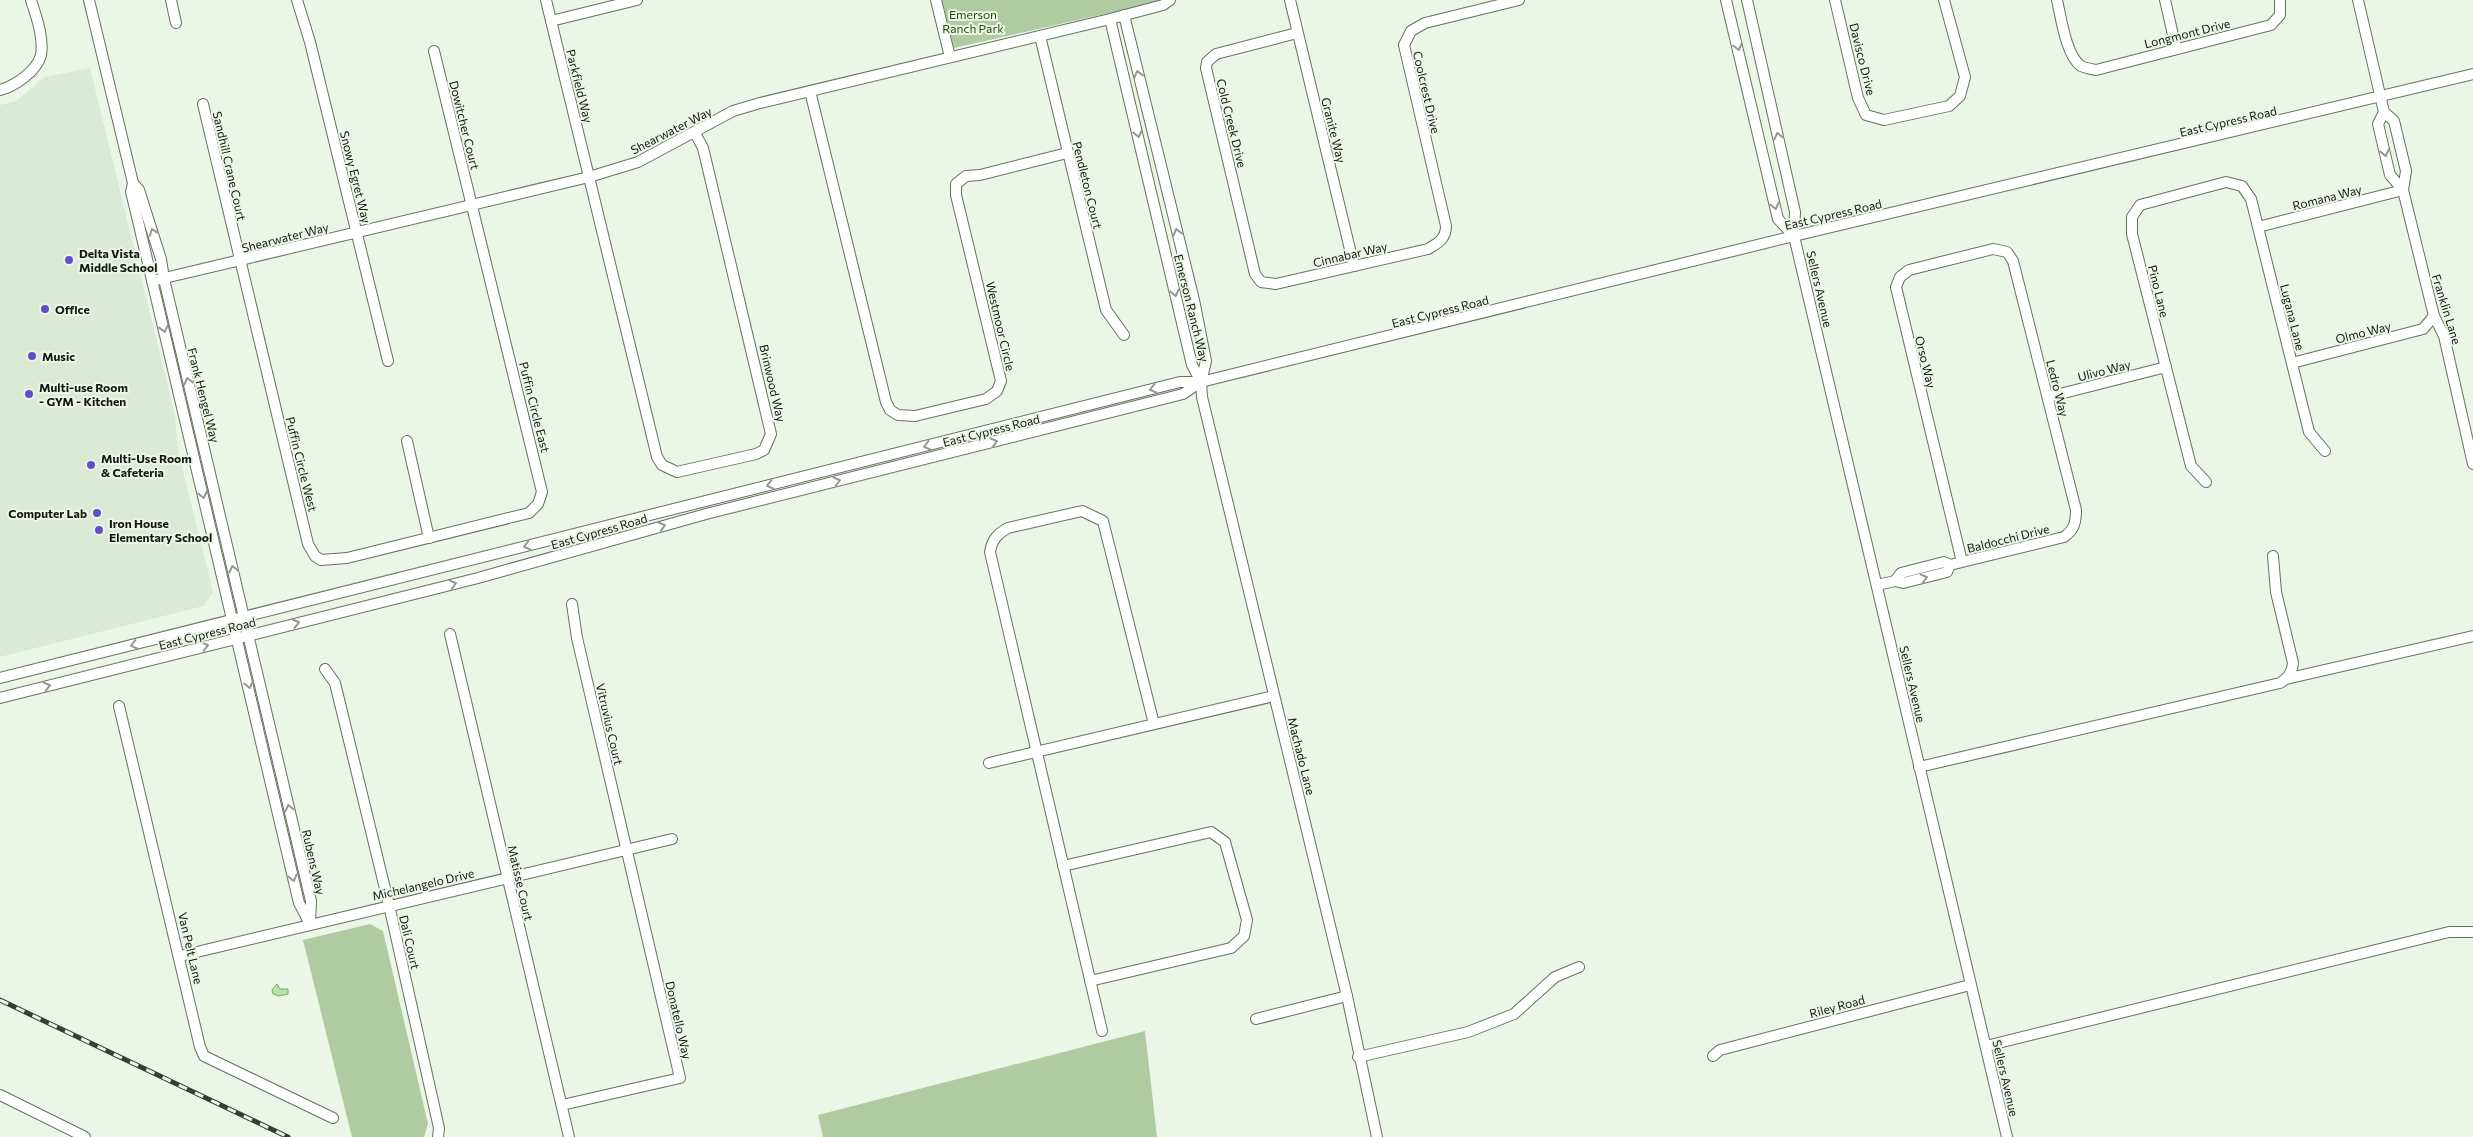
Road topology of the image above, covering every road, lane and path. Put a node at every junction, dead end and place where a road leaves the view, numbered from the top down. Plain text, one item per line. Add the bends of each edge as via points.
1 (31, 0) edge
2 (88, 0) edge
3 (171, 0) edge
4 (297, 0) edge
5 (546, 0) edge
6 (637, 0) edge
7 (936, 0) edge
8 (1170, 0) edge
9 (1290, 0) edge
10 (1520, 0) edge
11 (1726, 0) edge
12 (1747, 0) edge
13 (1835, 0) edge
14 (1944, 0) edge
15 (2057, 0) edge
16 (2165, 0) edge
17 (2280, 0) edge
18 (2358, 0) edge
19 (1124, 15) junction
20 (1110, 19) junction
21 (552, 21) junction
22 (176, 23) dead end
23 (1297, 33) junction
24 (1040, 36) junction
25 (2176, 48) junction
26 (434, 51) dead end
27 (950, 57) junction
28 (2473, 74) edge
29 (0, 90) edge
30 (810, 91) junction
31 (2380, 97) junction
32 (203, 104) dead end
33 (2384, 112) junction
34 (695, 133) junction
35 (1067, 153) junction
36 (589, 177) junction
37 (132, 183) junction
38 (2242, 186) joint
39 (2403, 190) junction
40 (472, 205) junction
41 (2258, 227) junction
42 (357, 232) junction
43 (1794, 236) junction
44 (1442, 240) joint
45 (2007, 252) joint
46 (240, 262) junction
47 (1354, 266) junction
48 (164, 279) junction
49 (152, 281) junction
50 (1261, 282) joint
51 (2434, 316) junction
52 (1124, 335) dead end
53 (388, 361) dead end
54 (2292, 362) junction
55 (2166, 367) junction
56 (1201, 382) junction
57 (2048, 397) junction
58 (407, 441) dead end
59 (2325, 451) dead end
60 (2473, 464) edge
61 (2206, 482) dead end
62 (2072, 532) joint
63 (430, 538) junction
64 (2273, 556) dead end
65 (1962, 562) junction
66 (1877, 585) junction
67 (572, 604) dead end
68 (244, 617) junction
69 (232, 620) junction
70 (450, 634) dead end
71 (248, 635) junction
72 (2473, 636) edge
73 (238, 638) junction
74 (325, 669) dead end
75 (0, 678) edge
76 (2286, 679) junction
77 (1274, 696) junction
78 (0, 698) edge
79 (119, 706) dead end
80 (1154, 724) junction
81 (1036, 752) junction
82 (989, 763) dead end
83 (1919, 767) junction
84 (672, 839) dead end
85 (626, 850) junction
86 (1063, 866) junction
87 (507, 877) junction
88 (389, 905) junction
89 (310, 924) junction
90 (2473, 932) edge
91 (180, 956) junction
92 (1579, 967) dead end
93 (1090, 981) junction
94 (1970, 985) junction
95 (1346, 996) junction
96 (1256, 1019) dead end
97 (1102, 1031) dead end
98 (1986, 1046) junction
99 (1713, 1056) dead end
100 (1358, 1057) junction
101 (0, 1095) edge
102 (562, 1105) junction
103 (333, 1118) dead end
104 (85, 1137) edge
105 (438, 1137) edge
106 (569, 1137) edge
107 (1377, 1137) edge
108 (2007, 1137) edge

1 - 29 street via 40,36 41,56 12,87
2 - 37 street, Frank Hengel Way
3 - 22 street
4 - 42 street, Snowy Egret Way
5 - 21 street, Parkfield Way
6 - 21 street
7 - 27 street
8 - 19 street, Shearwater Way via 1163,5
9 - 23 street, Granite Way
10 - 44 street, Coolcrest Drive via 1425,23 1411,31 1404,45 1446,226
11 -> 43 street, Sellers Avenue via 1778,219
43 -> 12 street, Sellers Avenue via 1795,212
13 - 14 street, Davisco Drive via 1858,98 1866,115 1884,120 1949,106 1960,96 1965,77
15 - 25 street, Longmont Drive via 2069,48 2074,60 2082,67 2096,70
16 - 25 street
17 - 25 street, Longmont Drive via 2280,15 2271,25
18 - 31 street, Franklin Lane
19 - 20 street, Shearwater Way
56 -> 19 street, Emerson Ranch Way via 1206,361 1194,300
20 - 24 street, Shearwater Way
20 -> 56 street, Emerson Ranch Way via 1192,365
21 - 36 street, Parkfield Way
23 - 47 street, Granite Way
23 - 50 street, Cold Creek Drive via 1216,54 1207,62 1206,68 1255,274
24 - 27 street, Shearwater Way
24 - 35 street, Pendleton Court
26 - 40 street, Dowitcher Court
27 - 30 street, Shearwater Way
28 - 31 street, East Cypress Road
30 - 34 street, Shearwater Way via 733,112
30 - 35 street, Westmoor Circle via 886,402 890,410 906,417 986,399 997,390 1001,381 956,184 966,176
31 - 33 street, Franklin Lane
31 - 43 street, East Cypress Road
32 - 46 street, Sandhill Crane Court
33 - 39 street, Franklin Lane via 2394,120 2406,171
33 -> 39 street, Franklin Lane via 2378,124 2390,175
34 - 36 street, Shearwater Way via 638,162
34 - 36 street, Brinwood Way via 703,148 770,427 769,444 756,454 686,472 677,472 662,465 657,457
35 - 52 street, Pendleton Court via 1106,310
36 - 40 street, Shearwater Way
48 -> 37 street, Frank Hengel Way via 154,233 139,190
37 - 49 street, Frank Hengel Way via 131,192
38 - 41 street, Lugana Lane via 2251,199
38 - 55 street, Pino Lane via 2226,182 2140,205 2132,217 2132,234
39 - 41 street, Romana Way
39 - 51 street, Franklin Lane
40 - 42 street, Shearwater Way
40 - 63 street, Puffin Circle East via 542,492 538,504 529,513
41 - 54 street, Lugana Lane
42 - 46 street, Shearwater Way
42 - 53 street, Snowy Egret Way
43 - 56 street, East Cypress Road
43 - 66 street, Sellers Avenue
44 - 47 street, Cinnabar Way via 1428,249
45 - 57 street, Ledro Way via 2013,261
45 - 65 street, Orso Way via 1993,249 1908,270 1896,287
46 - 48 street, Shearwater Way
46 - 63 street, Puffin Circle West via 308,544 315,556 330,561
47 - 50 street, Cinnabar Way via 1276,284
48 - 49 street, Shearwater Way
68 -> 48 street, Frank Hengel Way
49 -> 69 street, Frank Hengel Way
51 - 54 street, Olmo Way via 2423,329
51 - 60 street, Franklin Lane via 2444,336
54 - 59 street, Lugana Lane via 2309,432
55 - 57 street, Ulivo Way
55 - 61 street, Pino Lane via 2191,466
56 -> 68 street, East Cypress Road via 1180,382
71 -> 56 street, East Cypress Road via 478,578 706,514 1183,394
56 - 77 street, Machado Lane
57 - 62 street, Ledro Way via 2076,510
58 - 63 street
62 - 65 street, Baldocchi Drive via 2064,537
64 - 76 street via 2276,592 2293,663 2292,672
65 - 66 street, Baldocchi Drive via 1950,565 1947,572 1903,583 1895,581
66 - 83 street, Sellers Avenue
67 - 85 street, Vitruvius Court
68 - 69 street, East Cypress Road
68 - 71 street
69 - 73 street
69 -> 75 street, East Cypress Road
70 - 87 street, Matisse Court
71 - 73 street, East Cypress Road
89 -> 71 street, Rubens Way via 311,900
72 - 76 street
78 -> 73 street, East Cypress Road
73 -> 89 street, Rubens Way via 299,903
74 - 88 street, Dali Court via 334,683
76 - 83 street
77 - 80 street
77 - 95 street, Machado Lane
79 - 91 street, Van Pelt Lane
80 - 81 street
80 - 81 street via 1103,521 1082,511 1008,528 992,542 990,552
81 - 82 street
81 - 86 street
83 - 94 street, Sellers Avenue
84 - 85 street, Michelangelo Drive
85 - 87 street, Michelangelo Drive
85 - 102 street, Donatello Way via 680,1078
86 - 93 street
86 - 93 street via 1211,832 1225,842 1247,920 1244,936 1231,948
87 - 88 street, Michelangelo Drive
87 - 102 street, Matisse Court
88 - 89 street, Michelangelo Drive
88 - 105 street, Dali Court via 439,1128
89 - 91 street, Michelangelo Drive
90 - 98 street via 2448,932
91 - 103 street, Van Pelt Lane via 204,1056
92 - 100 street via 1555,977 1514,1014 1468,1032
93 - 97 street
94 - 98 street, Sellers Avenue
94 - 99 street, Riley Road via 1720,1050
95 - 96 street
95 - 100 street, Machado Lane
98 - 108 street, Sellers Avenue
100 - 107 street, Machado Lane
101 - 104 street
102 - 106 street, Matisse Court

